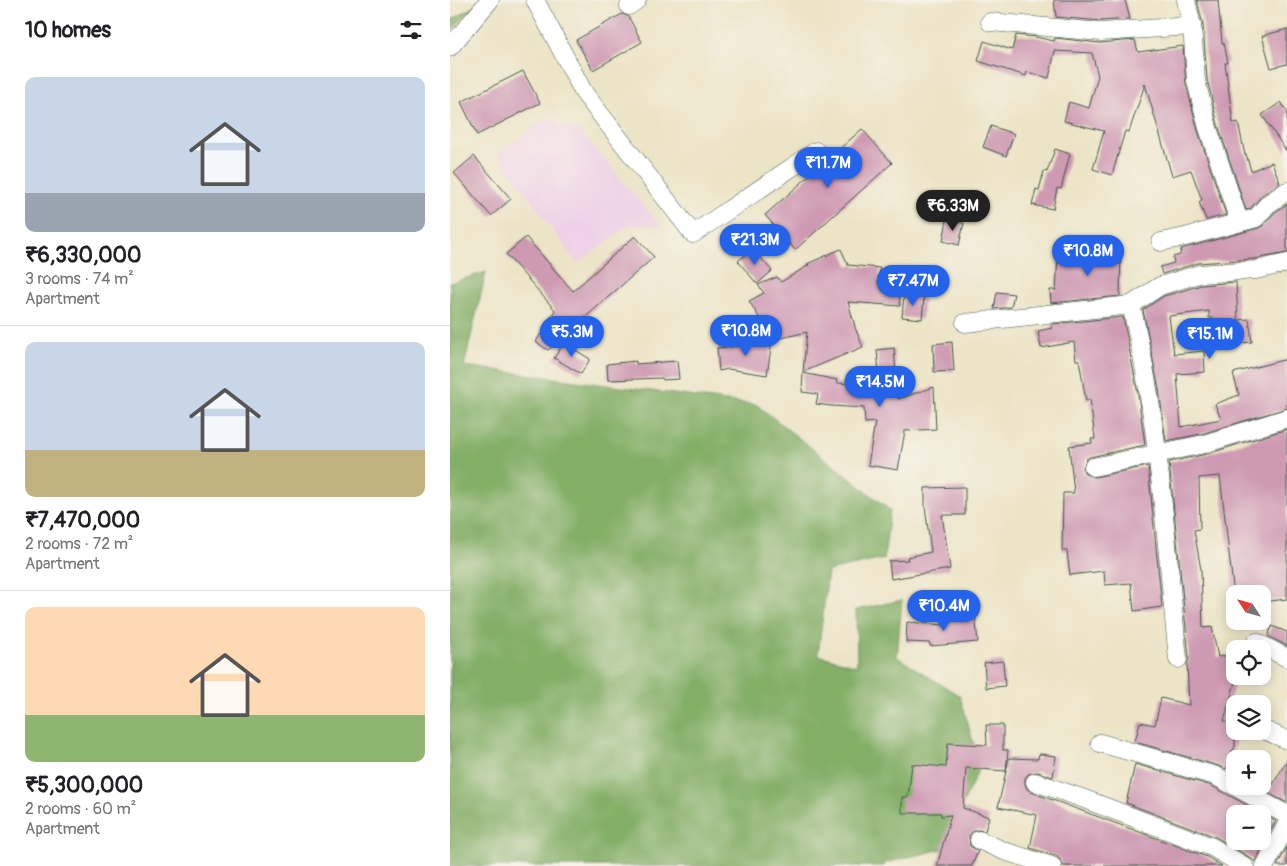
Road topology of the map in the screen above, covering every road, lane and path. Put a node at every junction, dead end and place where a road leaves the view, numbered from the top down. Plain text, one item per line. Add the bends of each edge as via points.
1 (490, 0) edge
2 (536, 0) edge
3 (1186, 0) edge
4 (990, 22) dead end
5 (1192, 26) junction
6 (450, 47) edge
7 (816, 151) dead end
8 (1287, 191) edge
9 (1239, 221) junction
10 (1161, 242) dead end
11 (1287, 263) edge
12 (1130, 306) junction
13 (965, 323) dead end
14 (1287, 418) edge
15 (1156, 454) junction
16 (1093, 467) dead end
17 (1271, 650) edge
18 (1287, 658) edge
19 (1178, 659) dead end
20 (1271, 732) edge
21 (1287, 740) edge
22 (1100, 743) dead end
23 (1034, 782) dead end
24 (1287, 815) edge
25 (1287, 824) edge
26 (979, 840) dead end
27 (1052, 866) edge
28 (1244, 866) edge
29 (1265, 866) edge

1 - 6 street
2 - 7 street via 584,92 693,234
3 - 5 street
4 - 5 street via 1101,32
5 - 9 street via 1196,81
8 - 9 street via 1268,204 1256,218
9 - 10 street
11 - 12 street via 1256,270 1199,274 1160,286
12 - 13 street
12 - 15 street via 1140,343
14 - 15 street via 1204,444
15 - 16 street
15 - 19 street
17 - 18 street
20 - 21 street
22 - 24 street via 1216,776
23 - 28 street via 1212,847
25 - 29 street
26 - 27 street

